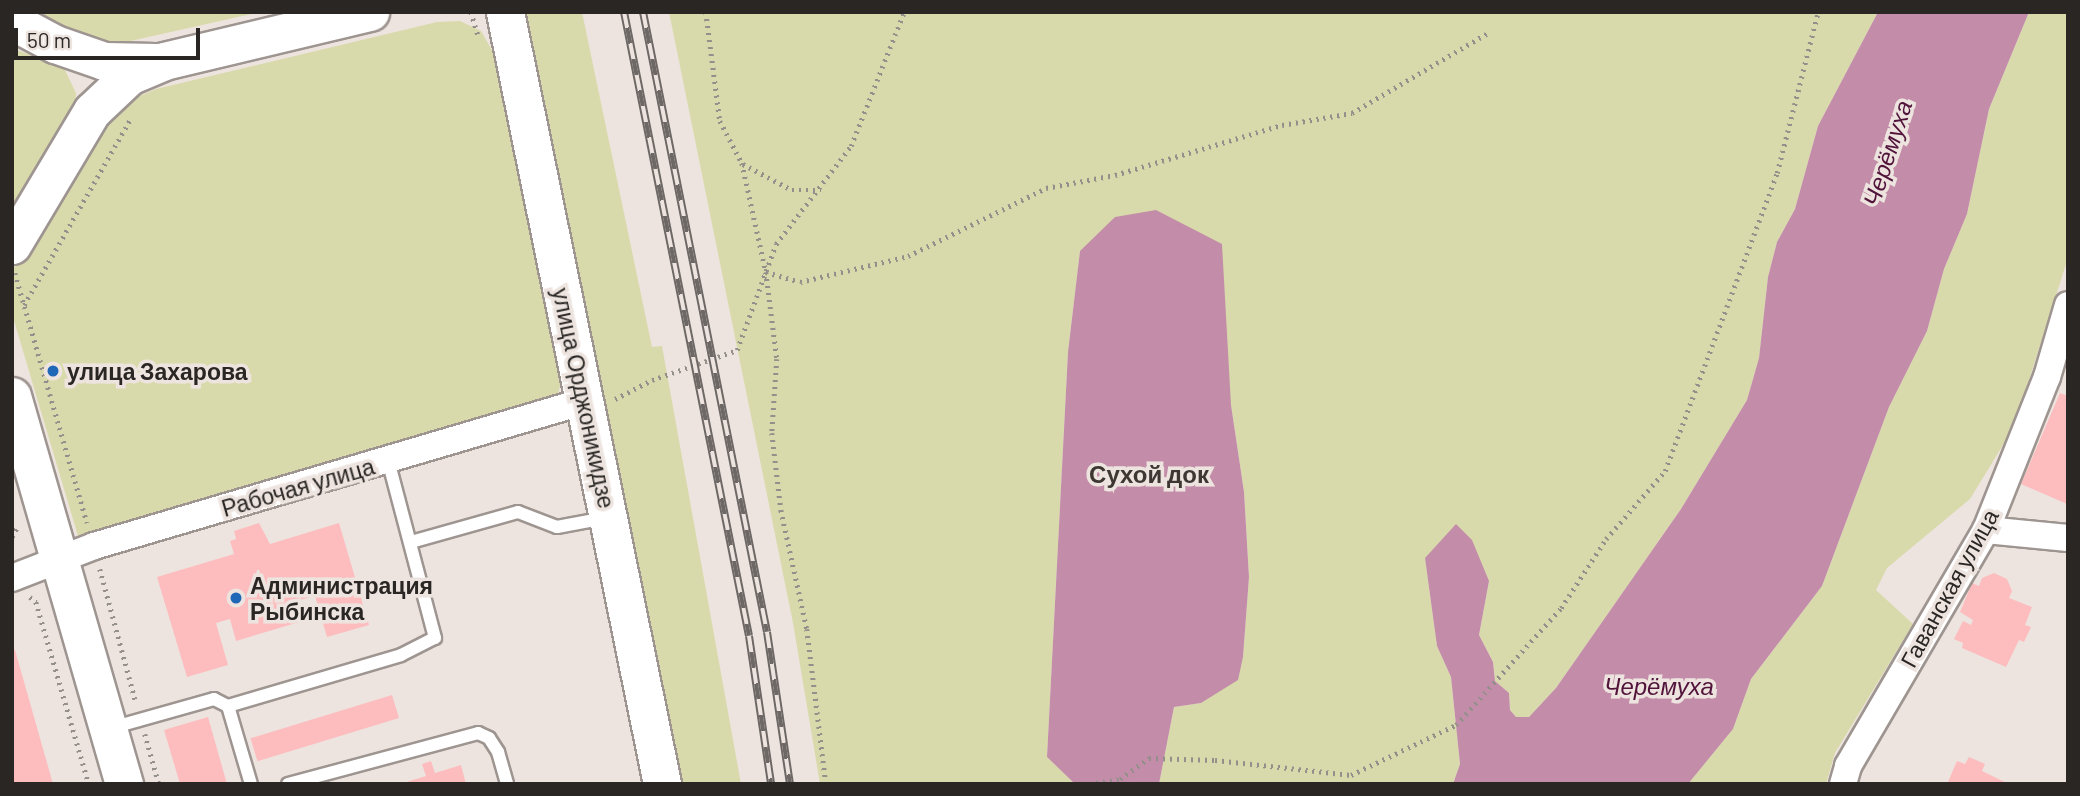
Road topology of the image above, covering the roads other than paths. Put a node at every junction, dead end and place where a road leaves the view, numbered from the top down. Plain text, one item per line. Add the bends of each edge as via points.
1 (370, 12) edge
2 (505, 12) edge
3 (12, 22) edge
4 (55, 44) junction
5 (163, 61) junction
6 (81, 128) junction
7 (12, 245) edge
8 (2068, 305) edge
9 (12, 396) edge
10 (586, 406) junction
11 (388, 460) junction
12 (609, 517) junction
13 (1986, 530) junction
14 (2068, 538) edge
15 (411, 542) junction
16 (60, 560) junction
17 (16, 588) edge
18 (228, 706) junction
19 (108, 729) junction
20 (124, 784) edge
21 (251, 784) edge
22 (288, 784) edge
23 (506, 784) edge
24 (662, 784) edge
25 (1843, 784) edge

1 - 5 street
2 - 10 street, улица Орджоникидзе
3 - 4 street
4 - 5 street via 104,61
4 - 6 street via 76,60 87,81 88,109
5 - 6 street via 115,85
6 - 7 street
8 - 13 street, Гаванская улица via 2046,377
9 - 16 street
10 - 11 street, Рабочая улица
10 - 12 street, улица Орджоникидзе
11 - 15 lane
11 - 16 street, Рабочая улица
12 - 15 lane via 557,527 518,512
12 - 24 street, улица Орджоникидзе
13 - 14 street
13 - 25 street, Гаванская улица via 1848,766
15 - 18 lane via 435,638 401,655
16 - 17 street, Рабочая улица
16 - 19 street
18 - 19 lane via 214,699
18 - 21 lane
19 - 20 street
22 - 23 lane via 478,733 489,738 498,752

